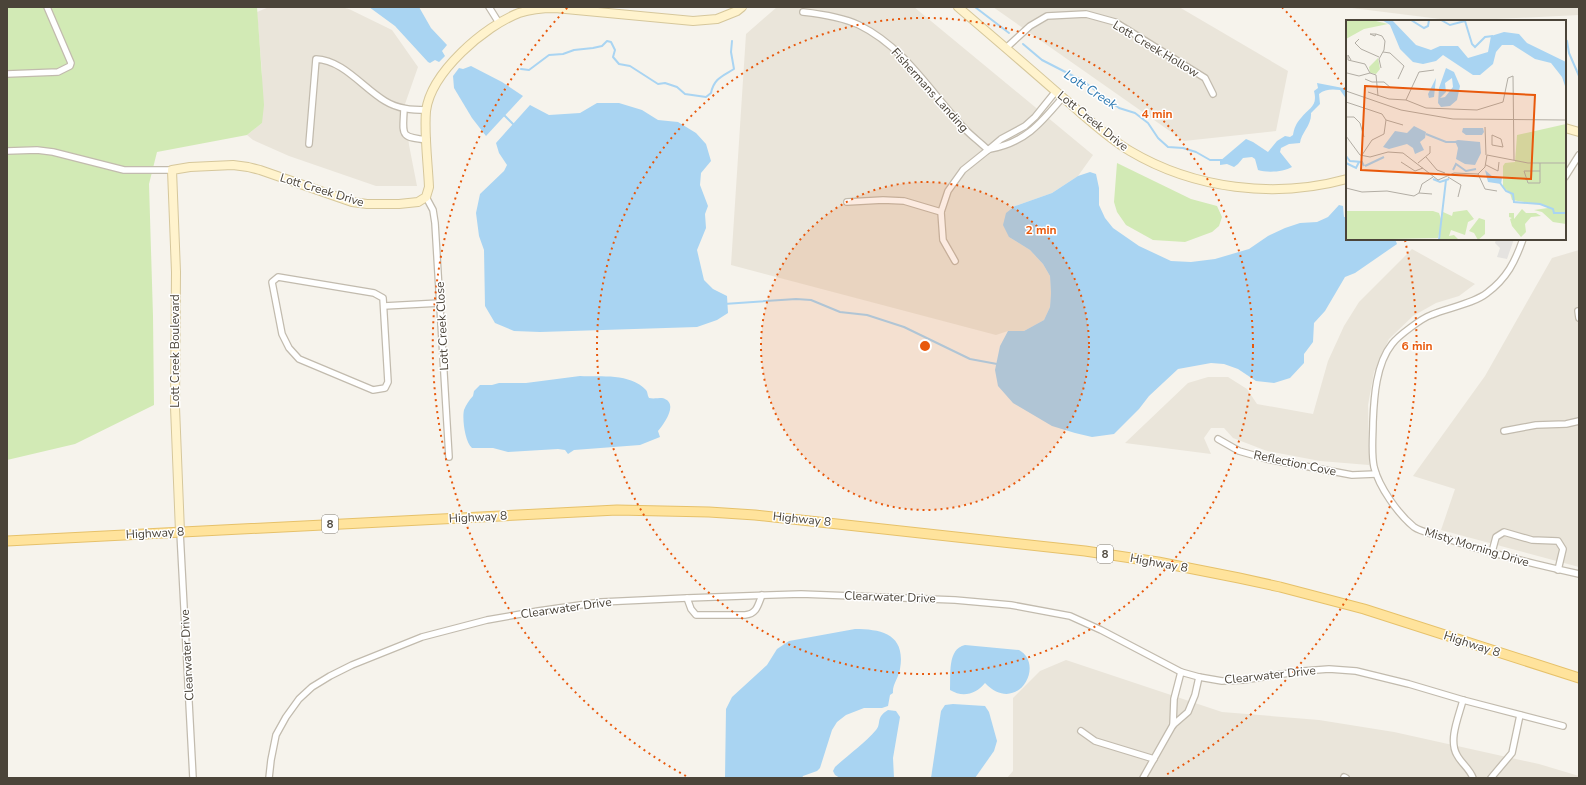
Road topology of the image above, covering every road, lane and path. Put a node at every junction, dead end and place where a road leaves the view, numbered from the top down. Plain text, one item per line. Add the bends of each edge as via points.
1 (48, 7) edge
2 (489, 7) edge
3 (742, 7) edge
4 (958, 7) edge
5 (802, 12) dead end
6 (499, 23) junction
7 (1006, 48) junction
8 (7, 74) edge
9 (1056, 91) junction
10 (1213, 94) dead end
11 (1063, 97) junction
12 (404, 109) junction
13 (426, 110) junction
14 (1566, 128) edge
15 (1579, 132) edge
16 (427, 140) junction
17 (309, 144) dead end
18 (988, 150) junction
19 (7, 151) edge
20 (1579, 155) edge
21 (172, 170) junction
22 (1566, 176) edge
23 (1346, 179) edge
24 (426, 197) junction
25 (847, 202) dead end
26 (941, 212) junction
27 (1523, 240) edge
28 (955, 261) dead end
29 (440, 303) junction
30 (384, 306) junction
31 (1578, 311) edge
32 (1579, 318) edge
33 (1579, 421) edge
34 (1504, 430) dead end
35 (1218, 439) dead end
36 (449, 457) dead end
37 (1376, 474) junction
38 (180, 532) junction
39 (7, 541) edge
40 (1492, 552) junction
41 (1558, 570) junction
42 (1579, 574) edge
43 (762, 595) junction
44 (687, 598) junction
45 (1181, 672) junction
46 (1199, 677) junction
47 (1579, 678) edge
48 (1463, 700) junction
49 (1520, 715) junction
50 (1173, 725) junction
51 (1563, 726) dead end
52 (1081, 731) dead end
53 (1154, 759) junction
54 (193, 778) edge
55 (269, 778) edge
56 (1142, 778) edge
57 (1473, 778) edge
58 (1491, 778) edge

1 - 8 street via 70,66 58,72
2 - 6 street
3 - 6 street via 717,19 693,22 555,8 520,13
4 - 7 street, Lott Creek Drive
5 - 18 street, Fishermans Landing via 825,15 858,25 884,40 907,60 964,128
6 - 13 street via 464,49 448,66 436,84
7 - 9 street, Lott Creek Drive
7 - 10 street, Lott Creek Hollow via 1030,26 1047,16 1086,14 1115,22 1205,78
9 - 11 street, Lott Creek Drive
9 - 18 street via 1025,126 1001,139
11 - 18 street via 1029,133 1004,147
11 - 23 street, Lott Creek Drive via 1108,136 1129,150 1147,161 1185,176 1225,185 1272,189 1318,185
12 - 13 street
12 - 16 street via 406,136
12 - 17 street via 386,102 340,67 325,59 316,58
13 - 16 street
14 - 15 street
16 - 24 street via 429,187
18 - 26 street via 963,170 948,191
19 - 21 street, Lott Creek Drive via 53,152 124,170
20 - 22 street
21 - 24 street, Lott Creek Drive via 232,165 248,167 352,202 367,204 418,202
21 - 38 street, Lott Creek Boulevard via 176,272 175,407
24 - 29 street, Lott Creek Close via 434,215
25 - 26 street via 904,201
26 - 28 street via 943,240
27 - 37 street, Misty Morning Drive via 1515,262 1502,280 1486,294 1429,316 1392,344 1382,364 1375,390 1373,443
29 - 30 street
29 - 36 street, Lott Creek Close
30 - 30 street via 388,382 385,388 373,390 299,359 288,348 282,334 272,282 278,277 374,293 383,298
31 - 32 street
33 - 34 street
35 - 37 street, Reflection Cove via 1239,451 1266,459 1352,475
37 - 40 street, Misty Morning Drive via 1399,512 1415,528
38 - 39 main road, Highway 8 / 8
38 - 47 main road, Highway 8 / 8 via 617,510 784,517 1085,551 1239,578 1364,609
38 - 54 street, Clearwater Drive
40 - 41 street, Misty Morning Drive
40 - 41 street via 1496,537 1504,532 1532,540 1558,542 1563,549
41 - 42 street, Misty Morning Drive
43 - 44 street, Clearwater Drive
43 - 44 street via 756,611 745,615 696,615
43 - 45 street, Clearwater Drive via 801,594 940,600 1012,605 1042,610 1070,616
44 - 55 street, Clearwater Drive via 601,602 487,620 422,637 352,665 312,687 299,699 276,735
45 - 46 street, Clearwater Drive
45 - 50 street via 1174,699
46 - 48 street, Clearwater Drive via 1243,680 1303,671 1356,671
46 - 50 street via 1188,712
48 - 49 street, Clearwater Drive
48 - 57 street via 1454,743 1456,754
49 - 51 street, Clearwater Drive
49 - 58 street via 1512,753
50 - 53 street
52 - 53 street via 1095,741
53 - 56 street

